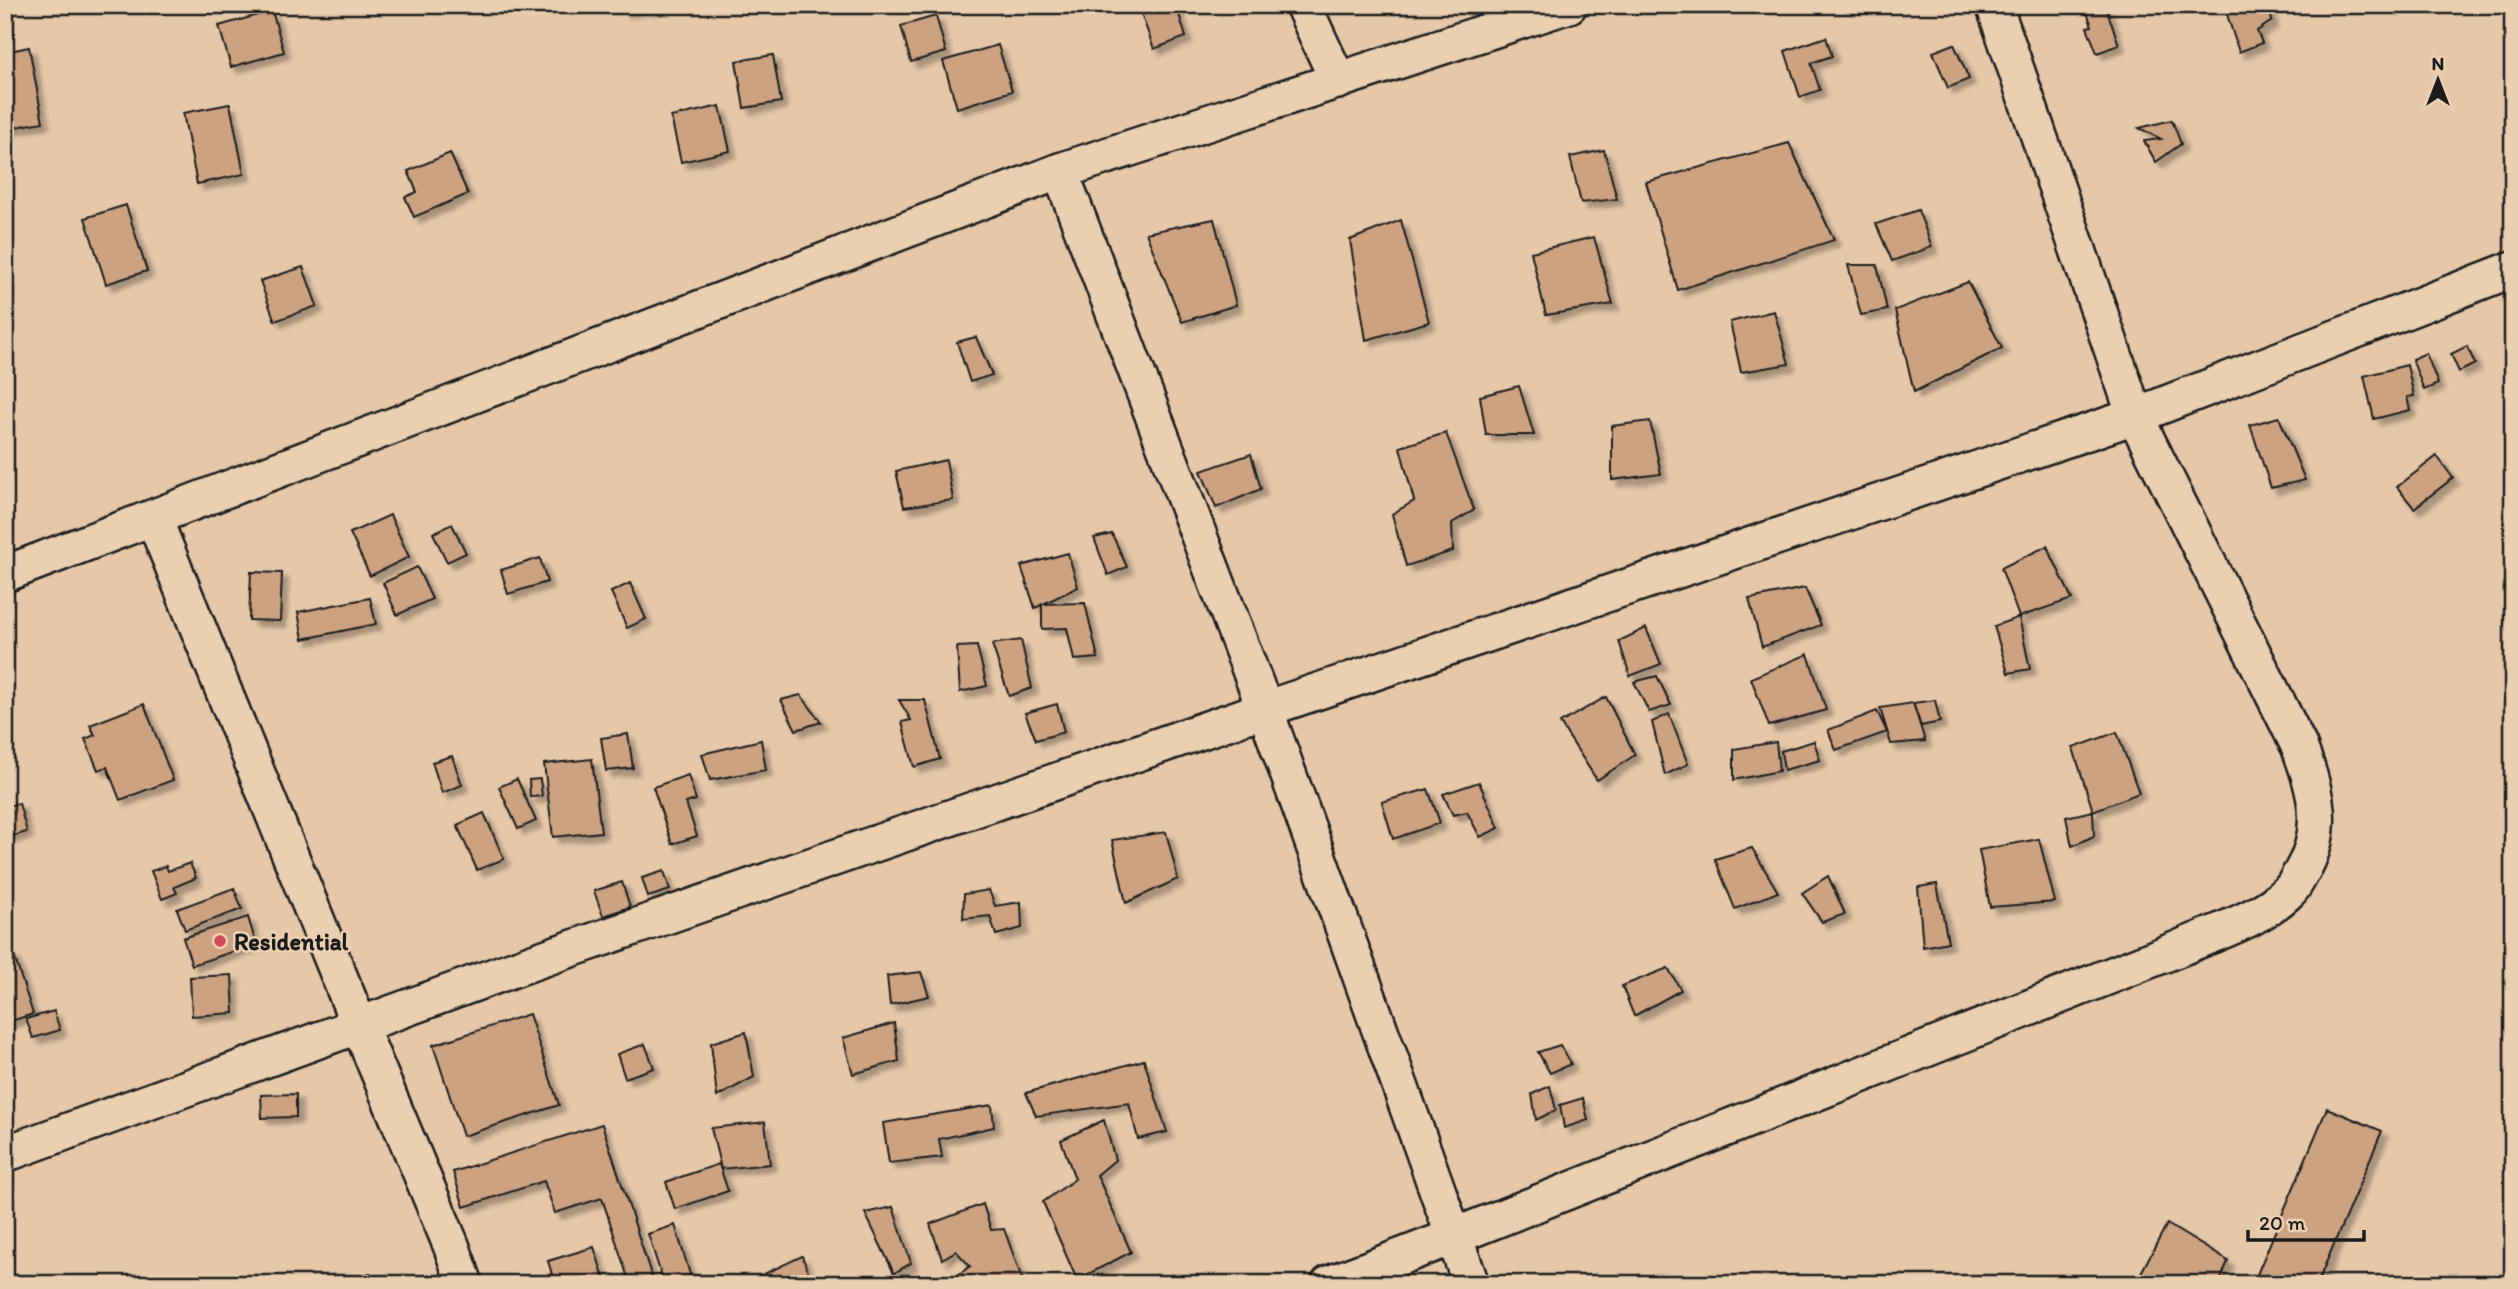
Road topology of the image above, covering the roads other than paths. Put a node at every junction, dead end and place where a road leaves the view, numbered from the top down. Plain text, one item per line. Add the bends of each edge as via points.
1 (1569, 5) edge
2 (1994, 5) edge
3 (1308, 15) edge
4 (1338, 81) junction
5 (1295, 94) junction
6 (1060, 171) junction
7 (2513, 269) edge
8 (2135, 416) junction
9 (154, 519) junction
10 (5, 574) edge
11 (1265, 709) junction
12 (359, 1025) junction
13 (5, 1154) edge
14 (1455, 1236) junction
15 (465, 1284) edge
16 (1329, 1284) edge
17 (1471, 1284) edge

1 - 4 street
2 - 8 street
3 - 4 street
3 - 5 street
4 - 5 street
5 - 6 street
6 - 9 street
6 - 11 street
7 - 8 street
8 - 11 street
8 - 14 street via 2299,746 2313,783 2318,821 2311,857 2290,891 2257,914 2180,948
9 - 10 street
9 - 12 street
11 - 12 street
11 - 14 street
12 - 13 street
12 - 15 street
14 - 16 street
14 - 17 street

